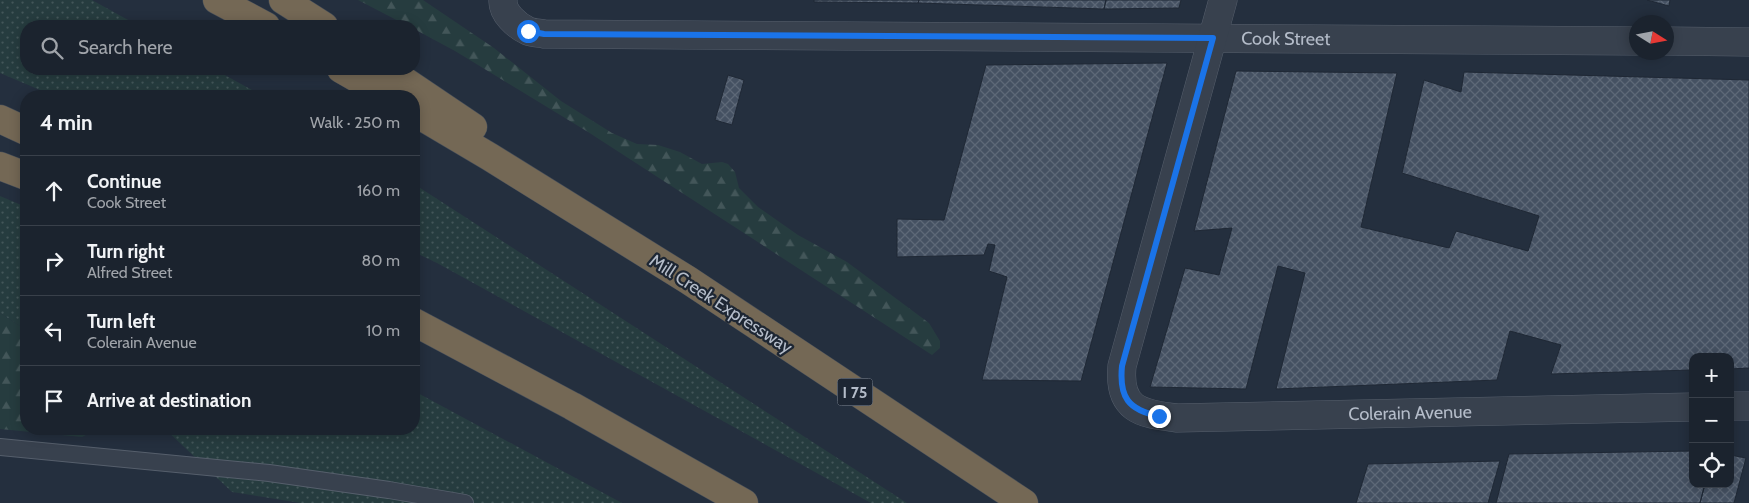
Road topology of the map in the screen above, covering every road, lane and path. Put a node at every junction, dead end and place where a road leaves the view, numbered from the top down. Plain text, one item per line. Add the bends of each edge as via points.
1 (217, 0) edge
2 (283, 0) edge
3 (503, 0) edge
4 (1223, 0) edge
5 (255, 20) edge
6 (315, 20) edge
7 (1213, 38) junction
8 (1629, 41) edge
9 (1674, 42) edge
10 (1749, 42) edge
11 (351, 75) edge
12 (396, 75) edge
13 (378, 90) edge
14 (418, 90) edge
15 (420, 91) edge
16 (420, 116) edge
17 (0, 119) edge
18 (20, 129) edge
19 (0, 166) edge
20 (20, 174) edge
21 (688, 280) junction
22 (420, 325) edge
23 (1734, 406) edge
24 (1749, 406) edge
25 (1689, 407) edge
26 (0, 447) edge
27 (465, 503) edge
28 (744, 503) edge
29 (1024, 503) edge

1 - 5 highway
2 - 6 highway
3 - 7 street, Cook Street via 511,19 528,31 544,34
4 - 7 street
7 - 8 street, Cook Street
7 - 25 street, Colerain Avenue via 1122,366 1124,394 1132,405 1143,413 1177,418
9 - 10 street
11 - 13 highway
12 - 14 highway
15 - 21 highway
16 - 21 highway, Mill Creek Expressway / I 75
17 - 18 highway
19 - 20 highway
21 - 29 highway, Mill Creek Expressway / I 75
22 - 28 highway
23 - 24 street
26 - 27 lane via 269,473

